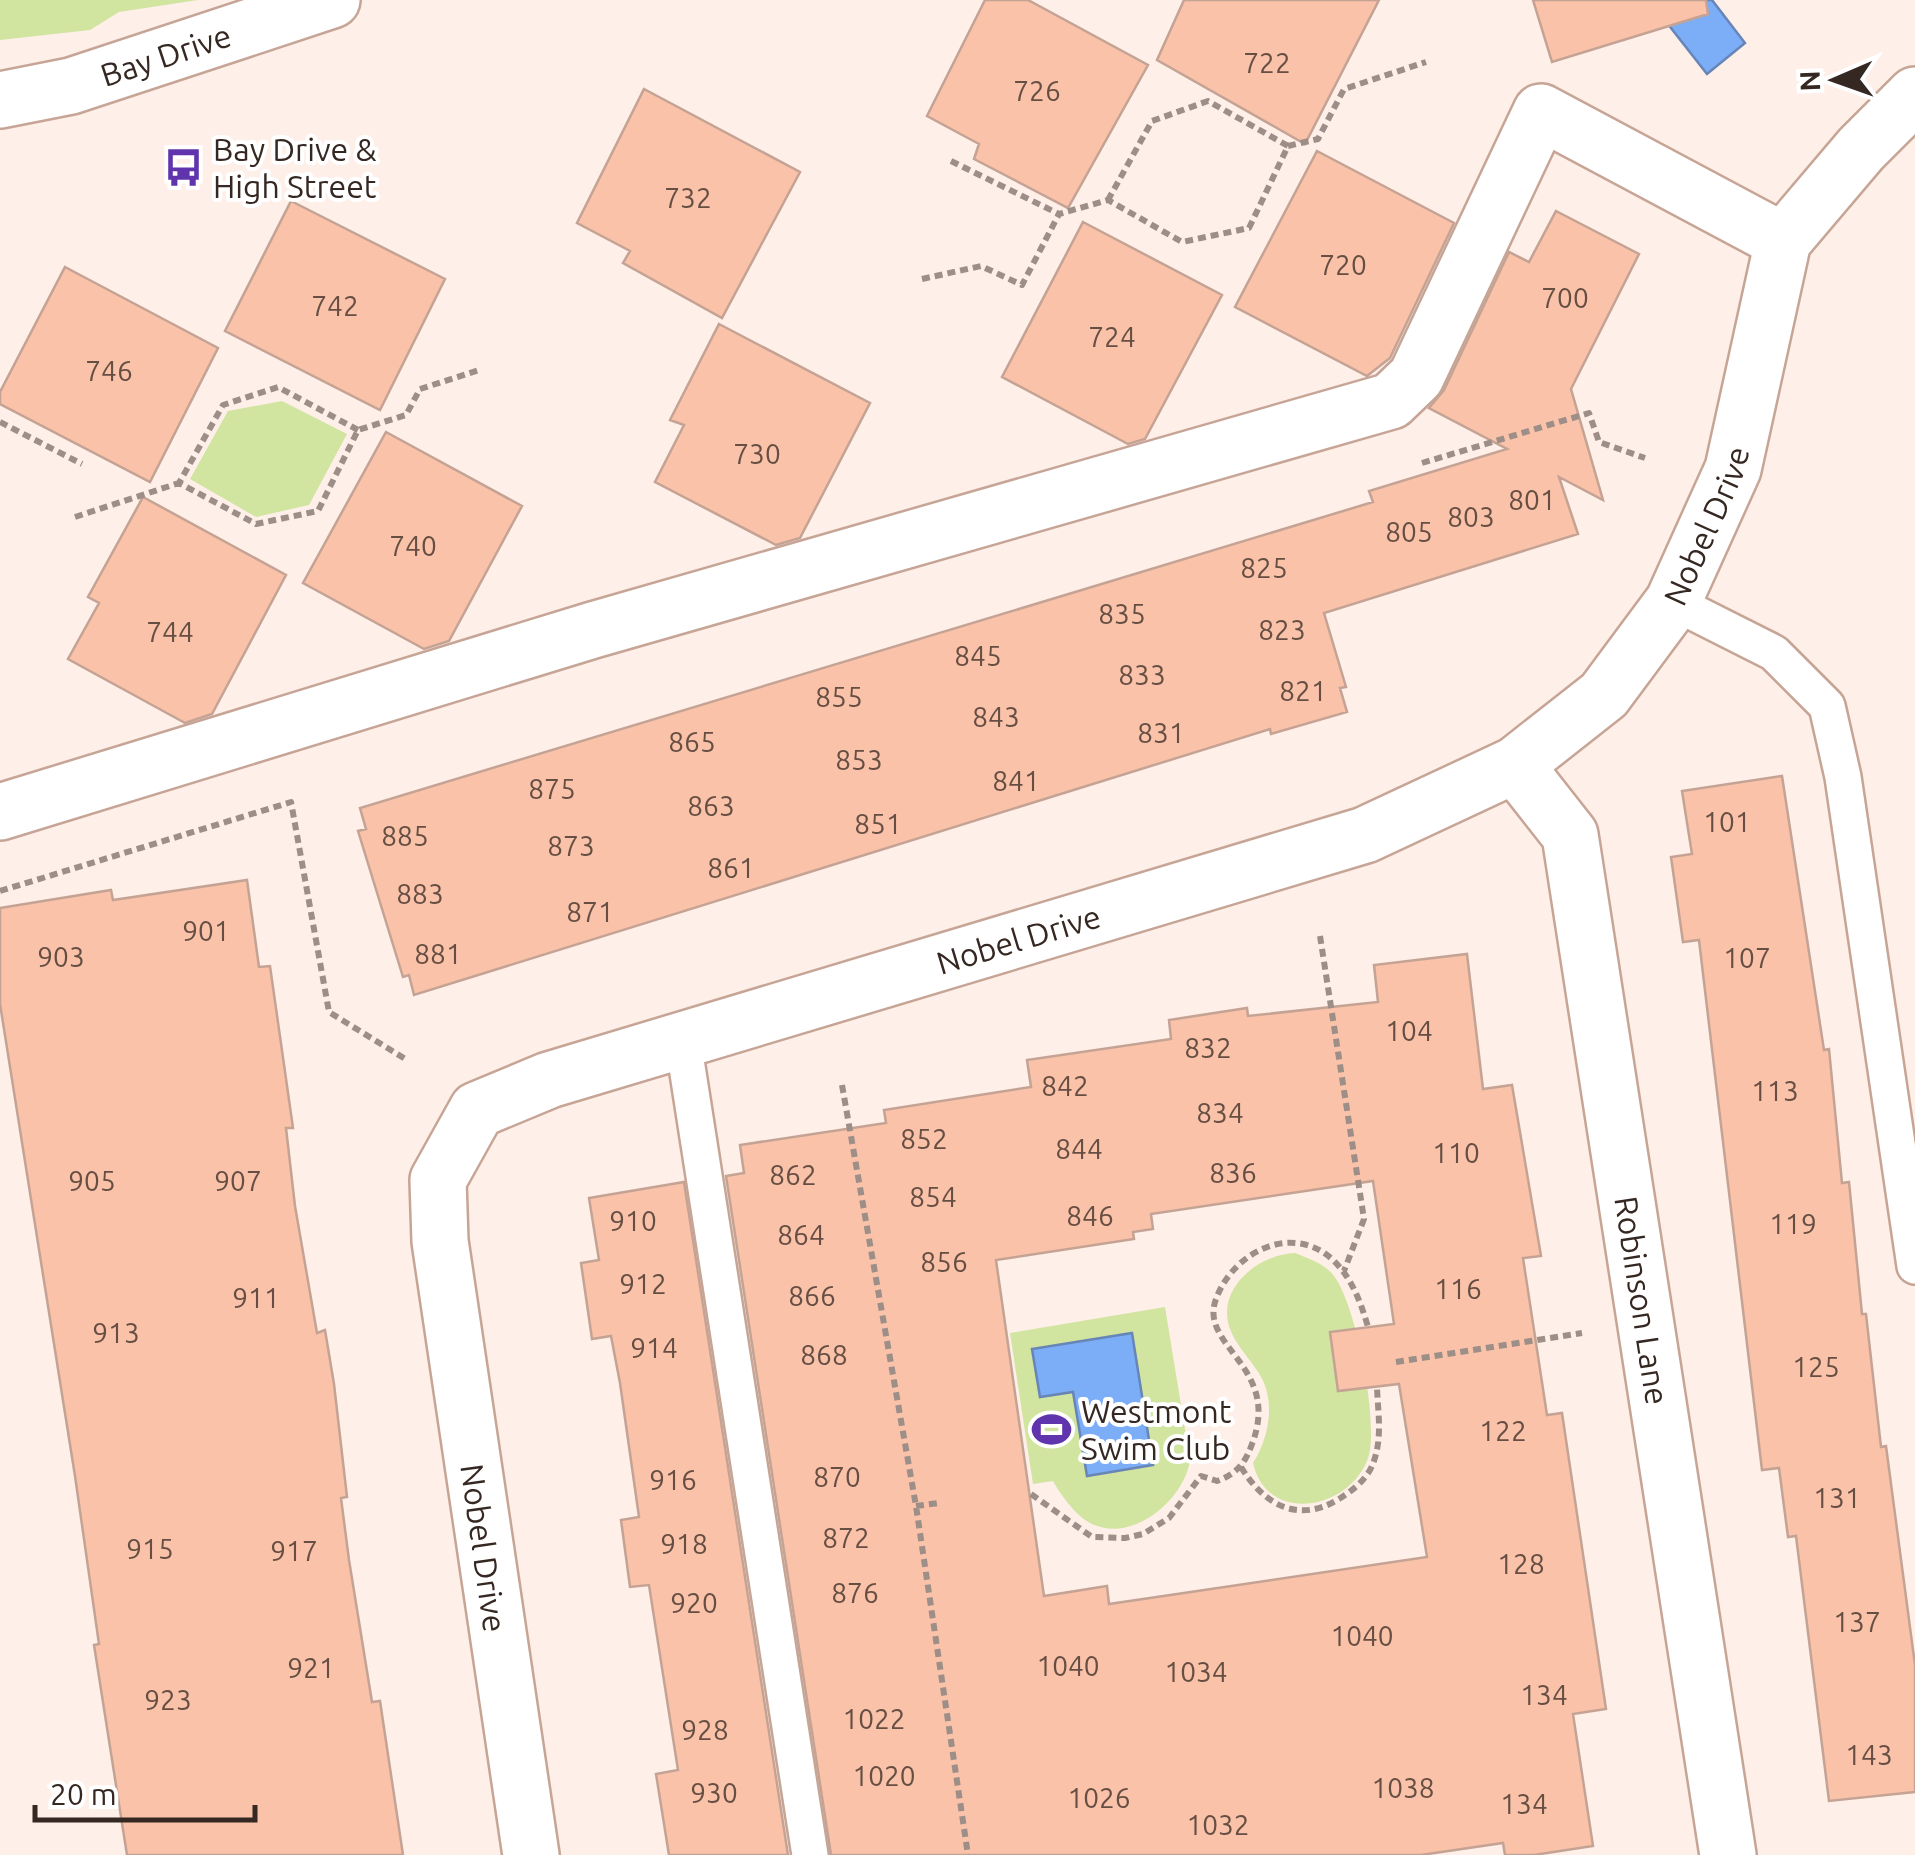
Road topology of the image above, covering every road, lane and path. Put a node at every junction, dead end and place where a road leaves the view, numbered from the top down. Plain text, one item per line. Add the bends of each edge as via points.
1 (332, 0) edge
2 (1426, 62) dead end
3 (1915, 96) edge
4 (0, 100) edge
5 (1288, 146) junction
6 (951, 161) dead end
7 (1108, 200) junction
8 (1059, 214) junction
9 (1783, 240) junction
10 (922, 280) dead end
11 (479, 370) dead end
12 (0, 422) edge
13 (358, 430) junction
14 (1645, 458) dead end
15 (82, 464) dead end
16 (1407, 468) dead end
17 (179, 483) junction
18 (75, 517) dead end
19 (1673, 602) junction
20 (1515, 766) junction
21 (0, 812) edge
22 (0, 890) edge
23 (1320, 936) dead end
24 (683, 1042) junction
25 (407, 1060) dead end
26 (842, 1085) dead end
27 (1915, 1266) edge
28 (1344, 1272) junction
29 (1368, 1327) dead end
30 (1583, 1332) dead end
31 (1396, 1362) dead end
32 (1377, 1387) dead end
33 (1240, 1467) junction
34 (1032, 1494) dead end
35 (938, 1503) dead end
36 (916, 1506) junction
37 (531, 1855) edge
38 (810, 1855) edge
39 (968, 1855) edge
40 (1728, 1855) edge

1 - 4 street, Bay Drive via 71,86
2 - 5 path via 1344,89 1318,139
3 - 9 street
5 - 7 path via 1208,101 1152,120
5 - 7 path via 1248,228 1182,242
6 - 8 path
7 - 8 path
8 - 10 path via 1022,285 981,266
9 - 19 street, Nobel Drive via 1734,469
9 - 21 street via 1541,112 1416,377 1392,401 593,630
11 - 13 path via 420,389 406,415
12 - 15 path
13 - 17 path via 278,387 222,405
13 - 17 path via 318,511 256,524
14 - 16 path via 1599,442 1588,413
17 - 18 path
19 - 20 street, Nobel Drive via 1604,695
19 - 27 lane via 1774,652 1827,706
20 - 24 street, Nobel Drive via 1365,835
20 - 40 street, Robinson Lane via 1570,835
22 - 25 path via 292,802 329,1012
23 - 28 path via 1364,1218
24 - 37 street, Nobel Drive via 549,1080 477,1110 438,1180 442,1260
24 - 38 lane
26 - 36 path
28 - 29 path
28 - 33 path via 1314,1247 1277,1243 1241,1262 1216,1297 1216,1332 1251,1372 1259,1400 1255,1436
30 - 31 path
32 - 33 path via 1380,1429 1371,1468 1338,1500 1318,1509 1284,1508 1258,1492
33 - 34 path via 1216,1480 1200,1476 1169,1518 1124,1538 1092,1537
35 - 36 path
36 - 39 path

